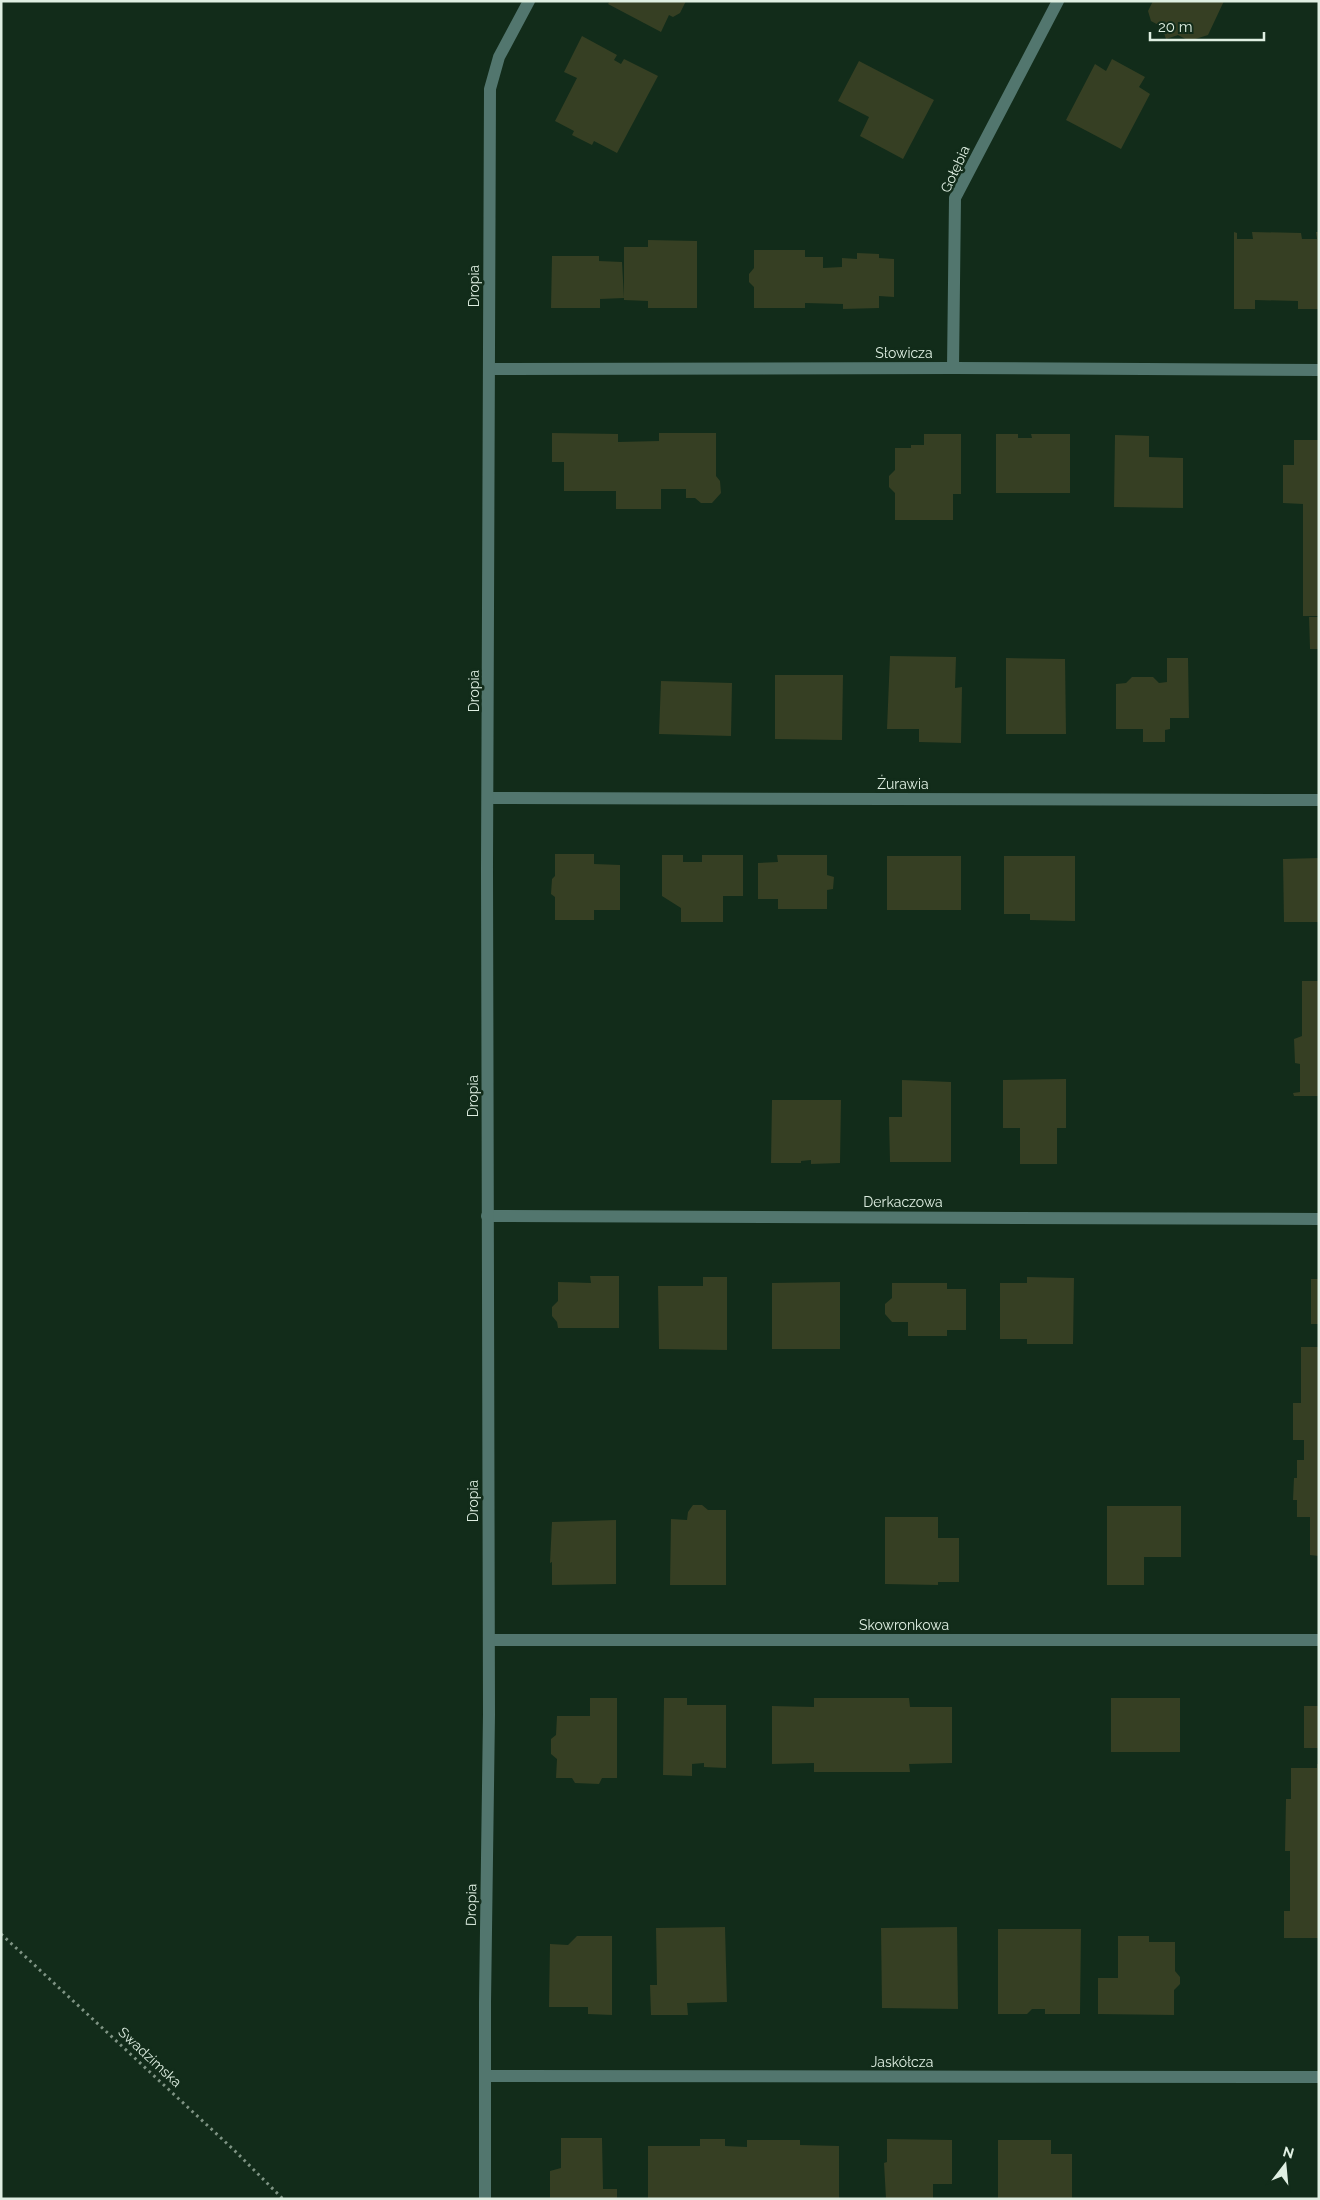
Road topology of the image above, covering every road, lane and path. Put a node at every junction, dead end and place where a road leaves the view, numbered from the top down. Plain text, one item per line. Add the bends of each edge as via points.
1 (529, 1) edge
2 (1058, 1) edge
3 (953, 368) junction
4 (489, 369) junction
5 (1319, 370) edge
6 (488, 798) junction
7 (1319, 800) edge
8 (488, 1216) junction
9 (1319, 1219) edge
10 (489, 1640) junction
11 (1319, 1640) edge
12 (1, 1934) edge
13 (485, 2076) junction
14 (1319, 2077) edge
15 (283, 2199) edge
16 (485, 2199) edge

1 - 4 street, Dropia via 499,57 490,89
2 - 3 street, Gołębia via 955,198
3 - 4 street, Słowicza
3 - 5 street, Słowicza
4 - 6 street, Dropia
6 - 7 street, Żurawia
6 - 8 street, Dropia
8 - 9 street, Derkaczowa
8 - 10 street, Dropia
10 - 11 street, Skowronkowa
10 - 13 street, Dropia
12 - 15 path, Swadzimska
13 - 14 street, Jaskółcza
13 - 16 street, Dropia

